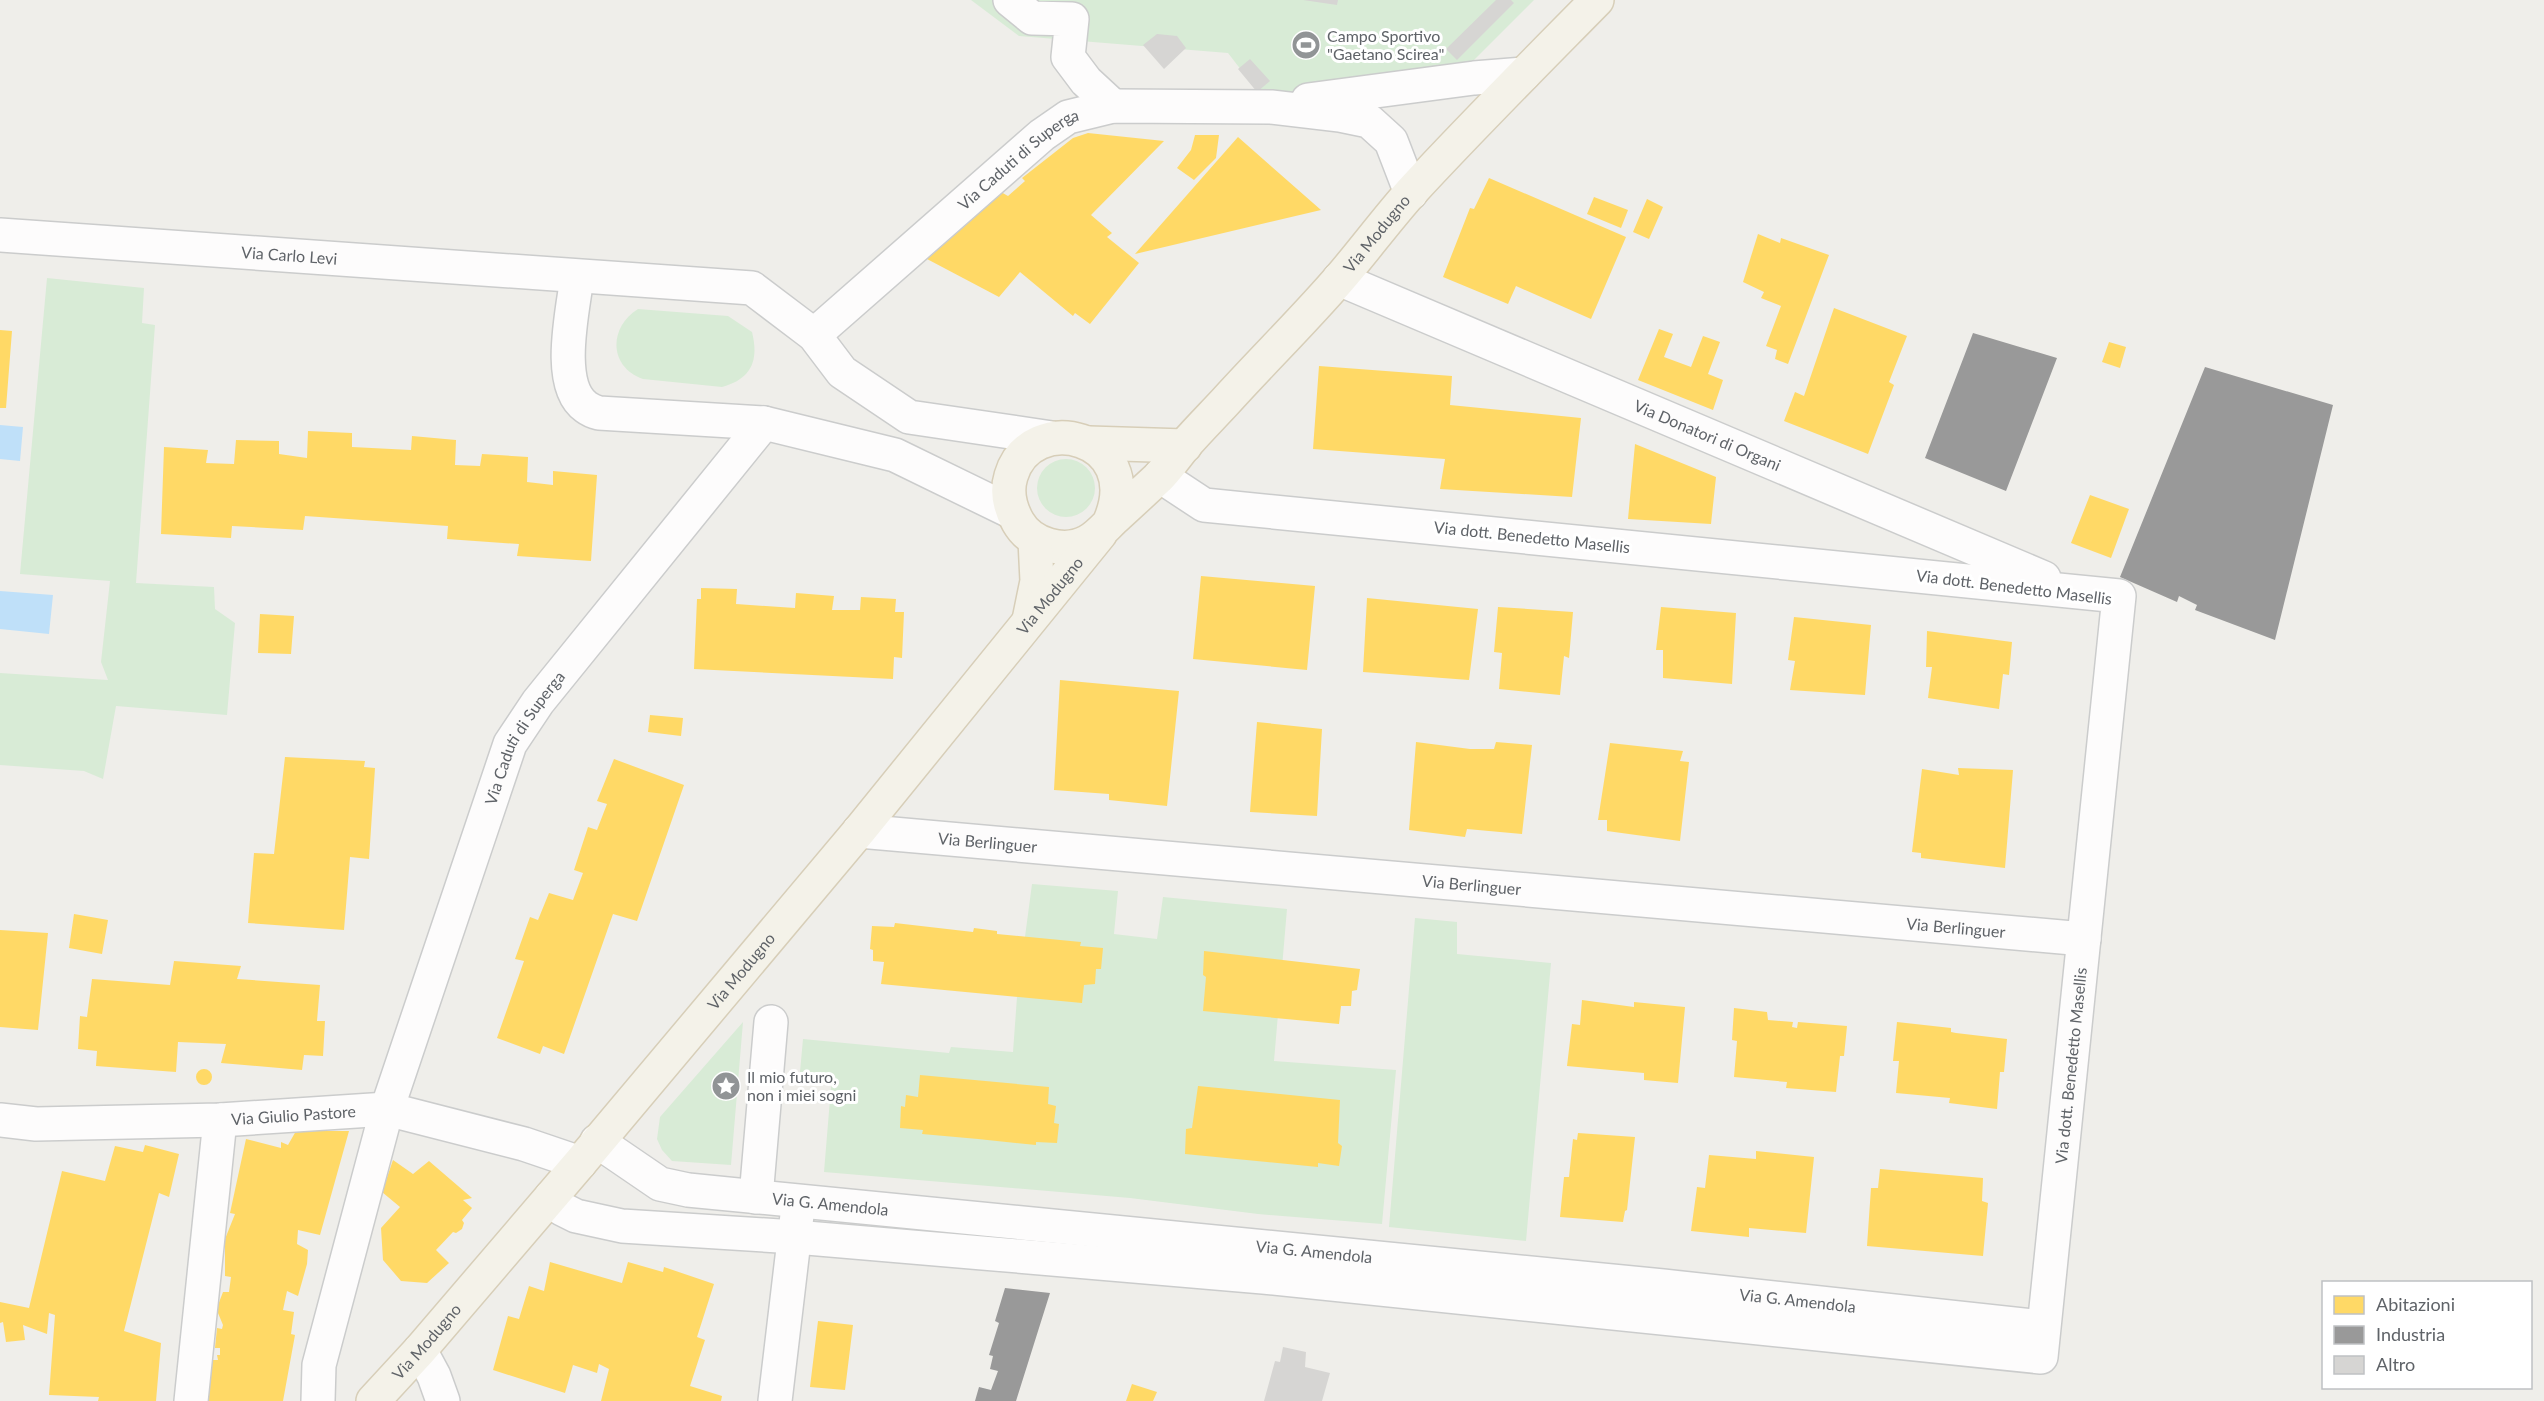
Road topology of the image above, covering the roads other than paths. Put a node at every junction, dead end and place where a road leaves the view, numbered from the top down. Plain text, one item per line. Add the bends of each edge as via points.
1 (1010, 0) edge
2 (1597, 0) edge
3 (1524, 74) junction
4 (1113, 106) junction
5 (1271, 107) junction
6 (1411, 193) junction
7 (0, 235) edge
8 (577, 277) junction
9 (1339, 279) junction
10 (814, 335) junction
11 (764, 423) junction
12 (1052, 438) junction
13 (1089, 443) junction
14 (1185, 446) junction
15 (1160, 476) junction
16 (1012, 512) junction
17 (1105, 528) junction
18 (1035, 540) junction
19 (2076, 591) junction
20 (1029, 622) junction
21 (859, 831) junction
22 (2084, 939) junction
23 (771, 1022) dead end
24 (387, 1109) junction
25 (0, 1120) edge
26 (220, 1120) junction
27 (589, 1152) junction
28 (551, 1197) junction
29 (756, 1197) junction
30 (798, 1202) junction
31 (795, 1237) junction
32 (1264, 1262) junction
33 (1663, 1286) junction
34 (1659, 1319) junction
35 (1837, 1321) junction
36 (2042, 1342) joint
37 (420, 1350) junction
38 (191, 1401) edge
39 (318, 1401) edge
40 (373, 1401) edge
41 (443, 1401) edge
42 (775, 1401) edge

1 - 4 street via 1032,18 1072,19 1068,57
2 - 3 main road, Via Modugno
3 - 5 street, Via Caduti di Superga
3 - 6 main road, Via Modugno
4 - 5 street, Via Caduti di Superga
4 - 10 street, Via Caduti di Superga via 1068,117 1042,135
5 - 6 street, Via Caduti di Superga via 1370,121 1391,141
6 - 9 main road, Via Modugno
7 - 8 street, Via Carlo Levi
8 - 10 street, Via Carlo Levi via 752,288
8 - 11 street via 567,368 585,407 599,413
9 - 14 main road, Via Modugno
9 - 19 street, Via Donatori di Organi
10 - 12 street, Via Carlo Levi via 842,372 909,417
11 - 16 street via 895,455
11 - 24 street, Via Caduti di Superga via 538,702 510,744
12 - 13 main road
12 - 16 main road via 1035,445 1020,458 1011,475 1008,494
13 - 14 main road
13 - 17 main road via 1104,455 1118,488 1117,505
14 - 15 main road, Via Modugno
15 - 17 main road, Via Modugno
15 - 19 street, Via dott. Benedetto Masellis via 1204,505
16 - 18 main road
17 - 18 main road via 1085,543 1068,548
17 - 20 main road, Via Modugno
18 - 20 main road via 1037,581
19 - 22 street, Via dott. Benedetto Masellis via 2119,596
20 - 21 main road, Via Modugno
21 - 22 street, Via Berlinguer
21 - 27 main road, Via Modugno
22 - 36 street, Via dott. Benedetto Masellis
23 - 29 street
24 - 26 street, Via Giulio Pastore
24 - 27 street, Via Giulio Pastore via 524,1144
24 - 39 street, Via Caduti di Superga via 319,1365
25 - 26 street, Via Giulio Pastore via 36,1124
26 - 38 street
27 - 28 main road, Via Modugno
27 - 29 street, Via G. Amendola via 660,1184
28 - 31 street via 562,1209 595,1222
28 - 37 main road, Via Modugno
29 - 30 street, Via G. Amendola
30 - 31 street
30 - 32 street, Via G. Amendola
31 - 32 street
31 - 42 street
32 - 33 street, Via G. Amendola
32 - 34 street
33 - 34 street
33 - 35 street, Via G. Amendola
34 - 35 street
35 - 36 street, Via G. Amendola
37 - 40 main road, Via Modugno
37 - 41 street

